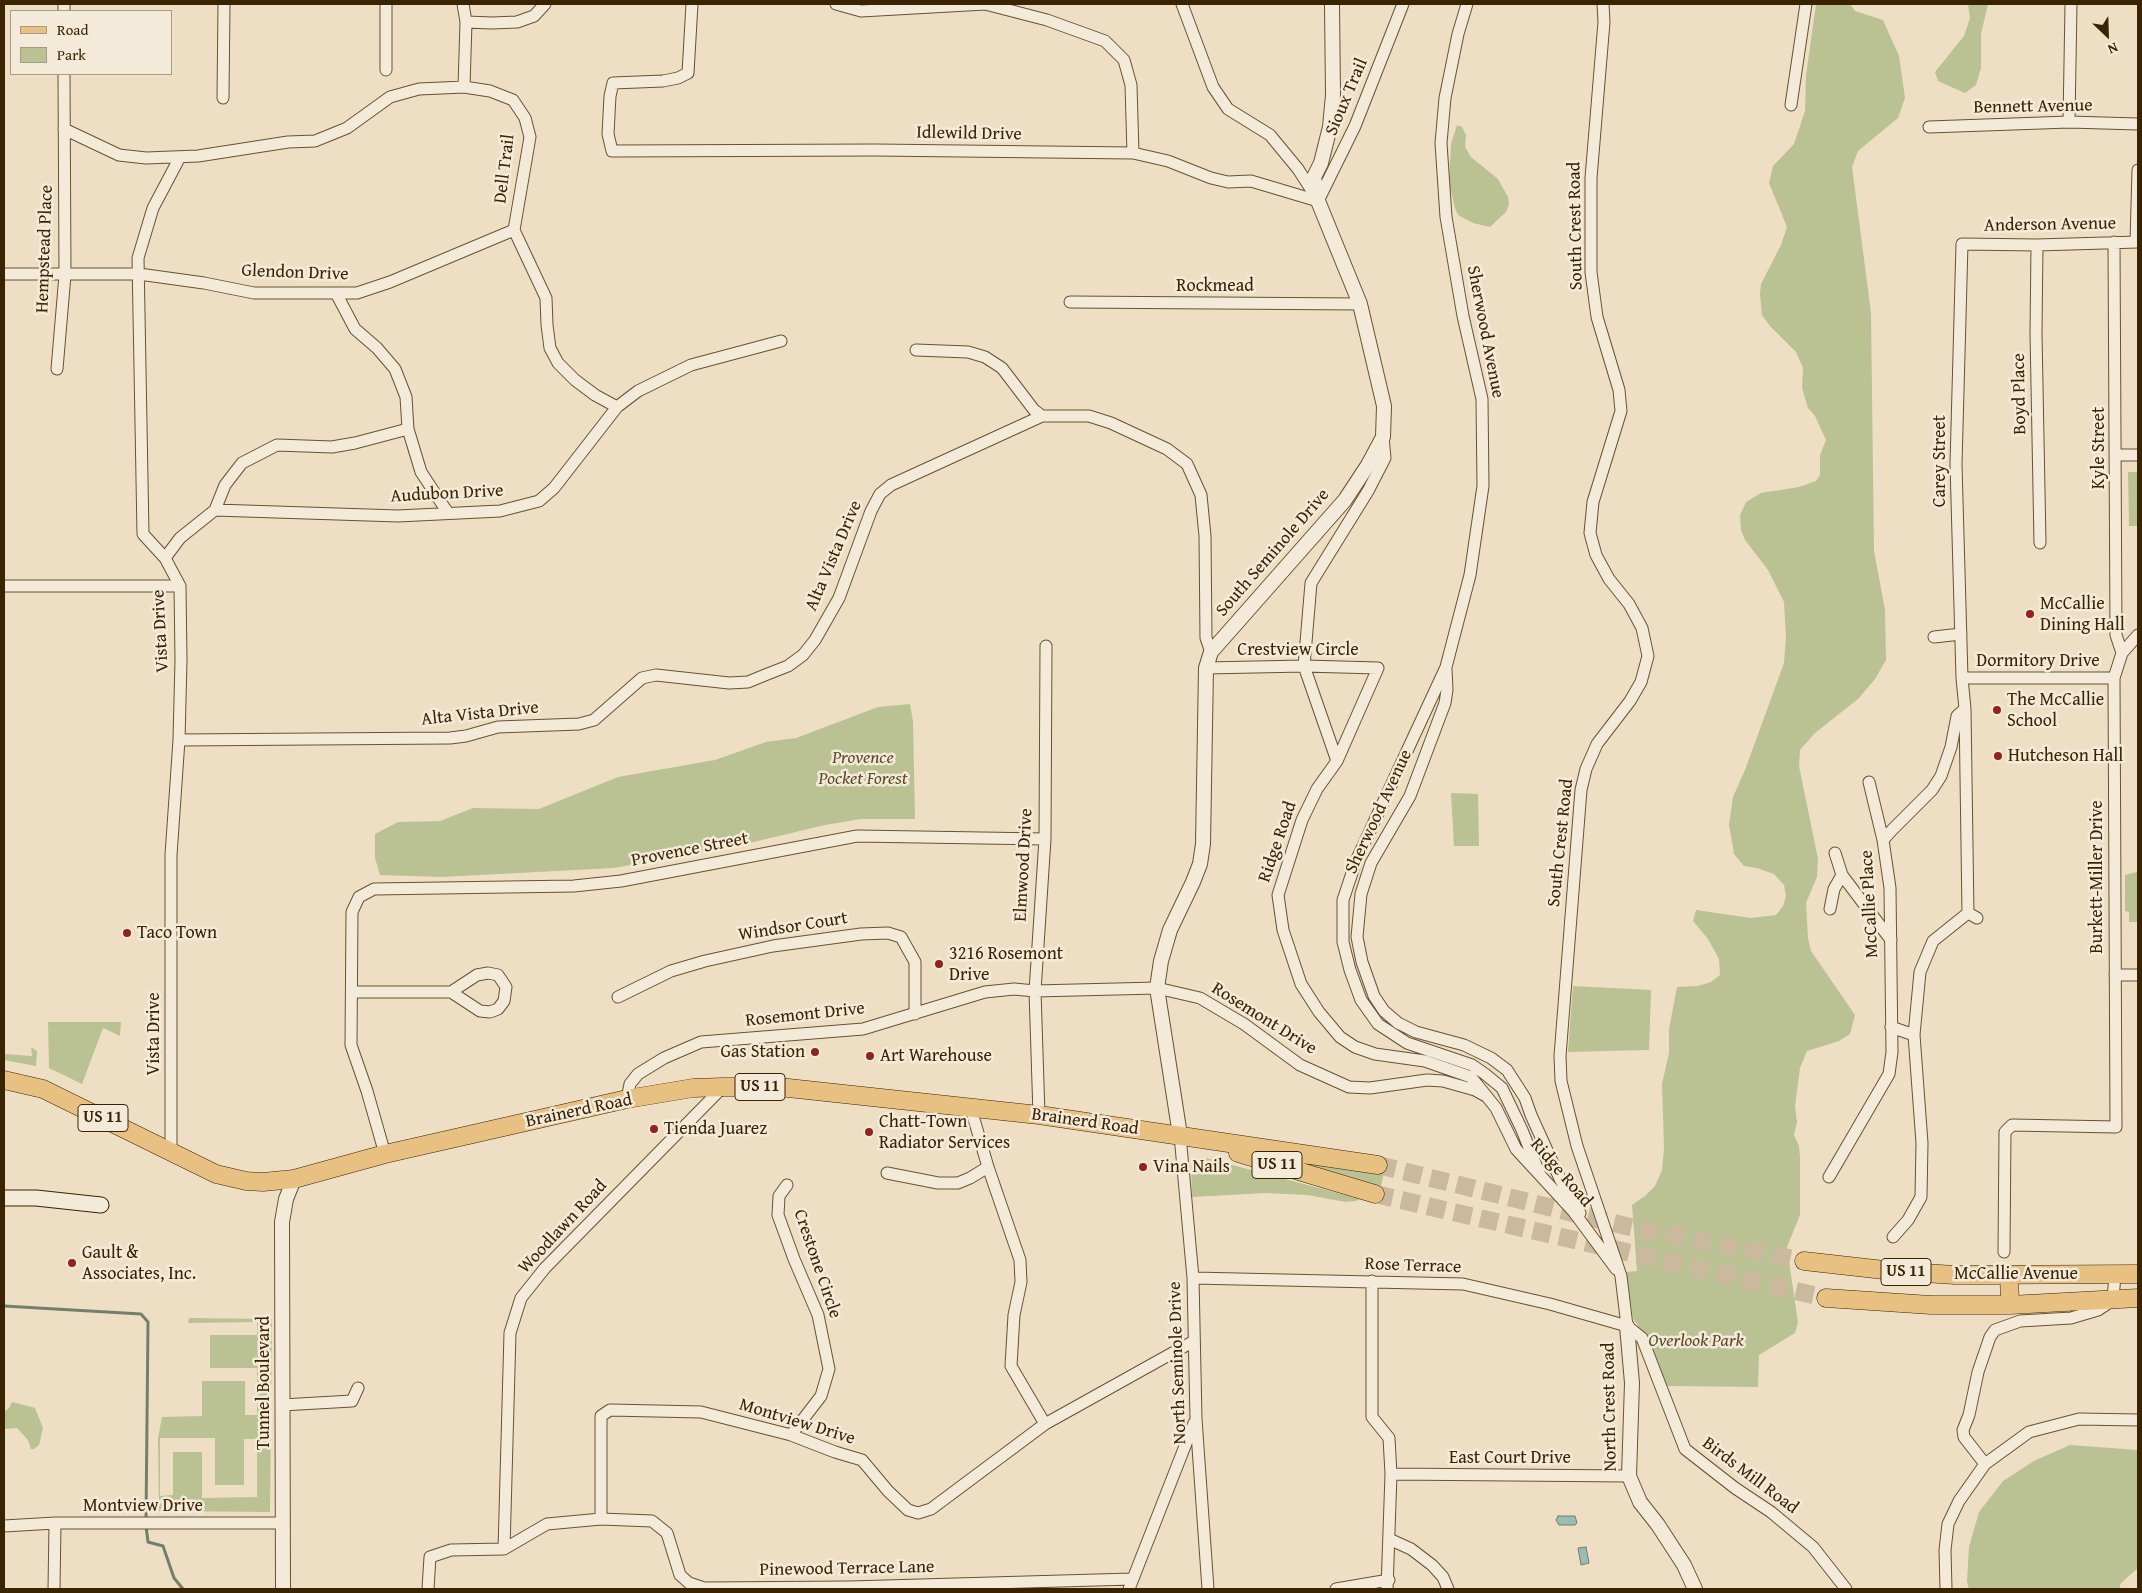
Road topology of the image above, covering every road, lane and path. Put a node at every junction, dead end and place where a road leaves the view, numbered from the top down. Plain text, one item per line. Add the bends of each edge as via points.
1 (224, 4) edge
2 (386, 4) edge
3 (463, 4) edge
4 (545, 4) edge
5 (692, 4) edge
6 (836, 4) edge
7 (1182, 4) edge
8 (1332, 4) edge
9 (1403, 4) edge
10 (1467, 4) edge
11 (1602, 4) edge
12 (1806, 4) edge
13 (2071, 4) edge
14 (466, 22) junction
15 (386, 70) dead end
16 (64, 75) edge
17 (464, 87) junction
18 (223, 98) dead end
19 (1791, 105) dead end
20 (2069, 122) junction
21 (2138, 124) edge
22 (1929, 127) dead end
23 (64, 129) junction
24 (1133, 153) junction
25 (180, 157) junction
26 (2138, 170) edge
27 (1318, 201) junction
28 (514, 230) junction
29 (2114, 242) junction
30 (2137, 242) edge
31 (1962, 244) joint
32 (2037, 245) junction
33 (4, 274) edge
34 (140, 274) junction
35 (65, 275) junction
36 (336, 293) junction
37 (1070, 302) dead end
38 (1360, 304) junction
39 (781, 342) dead end
40 (916, 350) dead end
41 (57, 369) dead end
42 (617, 407) junction
43 (1042, 416) junction
44 (408, 429) junction
45 (1383, 437) junction
46 (2116, 455) junction
47 (2138, 455) edge
48 (215, 510) junction
49 (448, 513) junction
50 (2040, 542) dead end
51 (165, 558) junction
52 (4, 586) edge
53 (180, 586) junction
54 (1960, 634) junction
55 (2138, 635) edge
56 (1934, 637) dead end
57 (1046, 646) dead end
58 (1211, 652) junction
59 (2122, 653) junction
60 (1304, 666) junction
61 (1446, 667) junction
62 (1206, 668) junction
63 (1962, 678) junction
64 (2114, 678) junction
65 (1965, 709) junction
66 (179, 740) junction
67 (1337, 761) junction
68 (1869, 782) dead end
69 (1045, 840) junction
70 (1884, 840) junction
71 (1835, 853) dead end
72 (1842, 875) junction
73 (1830, 909) dead end
74 (1891, 940) junction
75 (2115, 975) junction
76 (2138, 975) edge
77 (1156, 988) junction
78 (1035, 991) junction
79 (353, 992) junction
80 (451, 992) junction
81 (618, 997) dead end
82 (915, 1014) junction
83 (1891, 1027) junction
84 (1914, 1035) junction
85 (4, 1080) edge
86 (723, 1087) junction
87 (1487, 1097) junction
88 (627, 1099) junction
89 (971, 1109) junction
90 (1039, 1115) junction
91 (1180, 1135) junction
92 (171, 1150) junction
93 (385, 1154) junction
94 (1378, 1165) tunnel mouth
95 (988, 1167) junction
96 (886, 1173) dead end
97 (1540, 1175) junction
98 (1829, 1177) dead end
99 (294, 1179) junction
100 (788, 1185) dead end
101 (1375, 1194) tunnel mouth
102 (4, 1198) edge
103 (101, 1204) dead end
104 (1588, 1231) junction
105 (1893, 1238) dead end
106 (2004, 1252) dead end
107 (1804, 1261) tunnel mouth
108 (2009, 1274) junction
109 (2115, 1274) junction
110 (2138, 1274) edge
111 (1621, 1276) junction
112 (1193, 1278) junction
113 (1372, 1281) junction
114 (1826, 1298) tunnel mouth
115 (2138, 1298) edge
116 (2113, 1300) junction
117 (2010, 1305) junction
118 (1627, 1326) junction
119 (1194, 1342) junction
120 (358, 1388) dead end
121 (282, 1405) junction
122 (1196, 1420) junction
123 (2138, 1420) edge
124 (1045, 1424) junction
125 (791, 1435) junction
126 (1985, 1464) junction
127 (1391, 1474) junction
128 (1629, 1476) junction
129 (602, 1519) junction
130 (55, 1523) junction
131 (283, 1523) junction
132 (4, 1526) edge
133 (1389, 1539) junction
134 (504, 1549) junction
135 (1130, 1584) edge
136 (1388, 1585) edge
137 (54, 1589) edge
138 (283, 1589) edge
139 (428, 1589) edge
140 (1208, 1589) edge
141 (1336, 1589) edge
142 (1448, 1589) edge
143 (1695, 1589) edge
144 (1846, 1589) edge
145 (1946, 1589) edge

1 - 18 street
2 - 15 street
3 - 14 street
4 - 14 street via 534,16 517,22
5 - 24 street, Idlewild Drive via 688,73 663,81 613,83 608,134 612,151
6 - 24 street via 861,11 985,4 1047,20 1105,41 1124,60 1131,86
7 - 27 street via 1213,87 1228,109 1270,135 1298,169
8 - 27 street, South Seminole Drive via 1333,95 1328,136 1314,177
9 - 27 street, Sioux Trail via 1355,126
10 - 61 street, Sherwood Avenue via 1445,98 1441,142 1446,217 1463,316 1482,399 1484,486 1470,575
11 - 111 street, South Crest Road via 1604,22 1591,178 1591,272 1598,317 1619,390 1621,411 1593,502 1590,533 1609,579 1629,604 1642,628 1648,656 1637,688 1597,744 1581,790 1560,1056 1561,1081 1577,1146
12 - 19 street
13 - 20 street
14 - 17 street
16 - 23 street
17 - 25 street, Dell Trail via 419,89 390,97 347,128 315,141
17 - 28 street, Dell Trail via 490,91 513,100 525,118 530,137
20 - 21 street, Bennett Avenue
20 - 22 street, Bennett Avenue
23 - 25 street via 119,154 146,158
23 - 35 street, Hempstead Place
24 - 27 street, Idlewild Drive via 1168,161 1211,178 1228,182 1251,181
25 - 34 street, Vista Drive via 153,208 138,258
26 - 30 street
27 - 38 street, South Seminole Drive
28 - 36 street, Glendon Drive via 390,282 357,293
28 - 42 street, Dell Trail via 546,298 550,348 558,363 595,395
29 - 30 street, Anderson Avenue
29 - 32 street, Anderson Avenue
29 - 46 street, Kyle Street
31 - 32 street, Anderson Avenue
31 - 54 street, Carey Street via 1956,464
32 - 50 street, Boyd Place
33 - 35 street, Glendon Drive
34 - 35 street, Glendon Drive
34 - 36 street, Glendon Drive via 254,293
34 - 51 street, Vista Drive via 143,534
35 - 41 street, Hempstead Place
36 - 44 street via 355,329 396,369 406,397
37 - 38 street, Rockmead
38 - 45 street, South Seminole Drive via 1384,406
39 - 42 street, Audubon Drive via 691,365 638,391
40 - 43 street via 968,352 985,357 1002,368
42 - 49 street, Audubon Drive via 554,488 539,501 500,511
43 - 58 street, Alta Vista Drive via 1089,416 1111,423 1167,449 1187,464 1201,494 1205,536 1206,638
43 - 66 street, Alta Vista Drive via 891,485 880,494 870,511 839,598 815,640 804,655 788,666 748,682 656,675 642,678 594,720 578,724 498,727 450,738
44 - 48 street via 332,447 277,445 242,463 224,485
44 - 49 street via 421,472
45 - 58 street, South Seminole Drive via 1345,500
45 - 60 street via 1385,458 1311,583
46 - 47 street
46 - 59 street, Kyle Street via 2116,635
48 - 49 street, Audubon Drive via 398,516
48 - 51 street via 180,538
51 - 53 street, Vista Drive
52 - 53 street
53 - 66 street, Vista Drive
54 - 56 street
54 - 63 street, Carey Street
55 - 59 street, Burkett-Miller Drive
57 - 69 street, Elmwood Drive
58 - 62 street, South Seminole Drive
59 - 64 street, Burkett-Miller Drive
60 - 62 street, Crestview Circle
60 - 67 street
60 - 67 street, Crestview Circle via 1378,668
61 - 97 street, Sherwood Avenue via 1370,828 1346,888 1343,900 1346,956 1361,1000 1378,1024 1407,1043 1472,1065 1502,1088
61 - 104 street, Sherwood Avenue via 1445,703 1410,796 1370,863 1361,894 1357,937 1362,962 1374,996 1398,1023 1416,1032 1464,1045 1507,1070 1525,1098 1560,1179
62 - 77 street, South Seminole Drive via 1200,864 1170,930
63 - 64 street, Dormitory Drive
63 - 65 street
64 - 75 street, Burkett-Miller Drive
65 - 70 street via 1957,716 1941,776 1932,790
65 - 84 street via 1973,915 1933,941 1920,972
66 - 92 street, Vista Drive via 171,854
67 - 87 street, Ridge Road via 1317,789 1302,820 1278,895 1283,930 1301,984 1340,1037 1355,1047 1375,1054 1425,1061 1471,1077
68 - 70 street, McCallie Place
69 - 78 street, Elmwood Drive
69 - 79 street, Provence Street via 857,836 621,882 574,886 374,889 360,897 352,912
70 - 74 street, McCallie Place via 1890,888
71 - 72 street
72 - 73 street via 1834,889
72 - 74 street
74 - 83 street, McCallie Place
75 - 76 street
75 - 106 street, Burkett-Miller Drive via 2116,1127 2012,1125 2005,1132
77 - 78 street, Rosemont Drive
77 - 87 street, Rosemont Drive via 1200,998 1244,1024 1300,1065 1349,1087 1443,1081
77 - 91 street, South Seminole Drive
78 - 82 street, Rosemont Drive via 1014,989 979,993
78 - 90 street, Elmwood Drive
79 - 80 street
79 - 93 street via 351,1045
80 - 80 street via 480,1011 490,1012 504,1002 506,987 498,976 488,972 477,975
81 - 82 street, Windsor Court via 671,971 705,961 773,946 888,933 901,937 915,962
82 - 88 street, Rosemont Drive via 863,1029 701,1042 638,1074 630,1084
83 - 84 street
83 - 98 street, McCallie Place via 1889,1074
84 - 105 street via 1922,1144 1921,1197
85 - 92 main road, Brainerd Road / US 11 via 42,1088
86 - 88 main road, Brainerd Road / US 11 via 692,1088
86 - 89 main road, Brainerd Road / US 11 via 779,1087
86 - 134 street, Woodlawn Road via 545,1268 521,1298 510,1333
87 - 97 street, Ridge Road via 1505,1123 1516,1149
88 - 93 main road, Brainerd Road / US 11
89 - 90 main road, Brainerd Road / US 11
89 - 95 street
90 - 91 main road, Brainerd Road / US 11
91 - 94 main road, Brainerd Road / US 11
91 - 101 main road, Brainerd Road / US 11
91 - 112 street, North Seminole Drive
92 - 99 main road, Brainerd Road / US 11 via 216,1174 246,1181
93 - 99 main road, Brainerd Road / US 11
95 - 96 street via 958,1183 938,1183
95 - 124 street via 1020,1260 1022,1282 1014,1315 1011,1366
97 - 104 street, Ridge Road
99 - 121 street, Tunnel Boulevard via 282,1222
100 - 125 street, Crestone Circle via 779,1196 778,1215 818,1315 829,1369 821,1396
102 - 103 main road
104 - 111 street, Ridge Road
107 - 108 main road, McCallie Avenue / US 11 via 1955,1275
108 - 109 main road, McCallie Avenue / US 11
108 - 117 main road
109 - 110 main road, McCallie Avenue / US 11
109 - 116 street
111 - 118 street, South Crest Road
112 - 113 street, Rose Terrace
112 - 119 street, North Seminole Drive
113 - 118 street, Rose Terrace via 1464,1284
113 - 127 street via 1372,1417 1389,1438
114 - 117 main road, McCallie Avenue / US 11 via 1931,1305
115 - 116 main road, McCallie Avenue / US 11
116 - 117 main road, McCallie Avenue / US 11
116 - 126 street via 2098,1310 2071,1318 2020,1320 1995,1330 1978,1372 1963,1430 1964,1437
118 - 128 street, North Crest Road via 1632,1383
118 - 144 street, Birds Mill Road via 1642,1338 1685,1449 1813,1547
119 - 122 street, North Seminole Drive
119 - 124 street, Montview Drive
120 - 121 street via 352,1401
121 - 131 street, Tunnel Boulevard
122 - 135 street
122 - 140 street, North Seminole Drive
123 - 126 street via 2079,1418 2029,1432
124 - 125 street, Montview Drive via 931,1509 918,1513 908,1510 862,1460
125 - 129 street, Montview Drive via 700,1412 610,1410 601,1416
126 - 145 street via 1959,1501 1948,1524
127 - 128 street, East Court Drive
127 - 133 street
128 - 143 street, North Crest Road via 1640,1502 1684,1565
129 - 134 street via 546,1524
129 - 135 street, Pinewood Terrace Lane via 652,1521 667,1533 680,1575 689,1583 704,1588
130 - 131 street, Montview Drive
130 - 132 street, Montview Drive
130 - 137 street
131 - 138 street, Tunnel Boulevard
133 - 136 street
133 - 142 street via 1412,1549 1432,1565
134 - 139 street via 451,1550 430,1557
136 - 141 street

